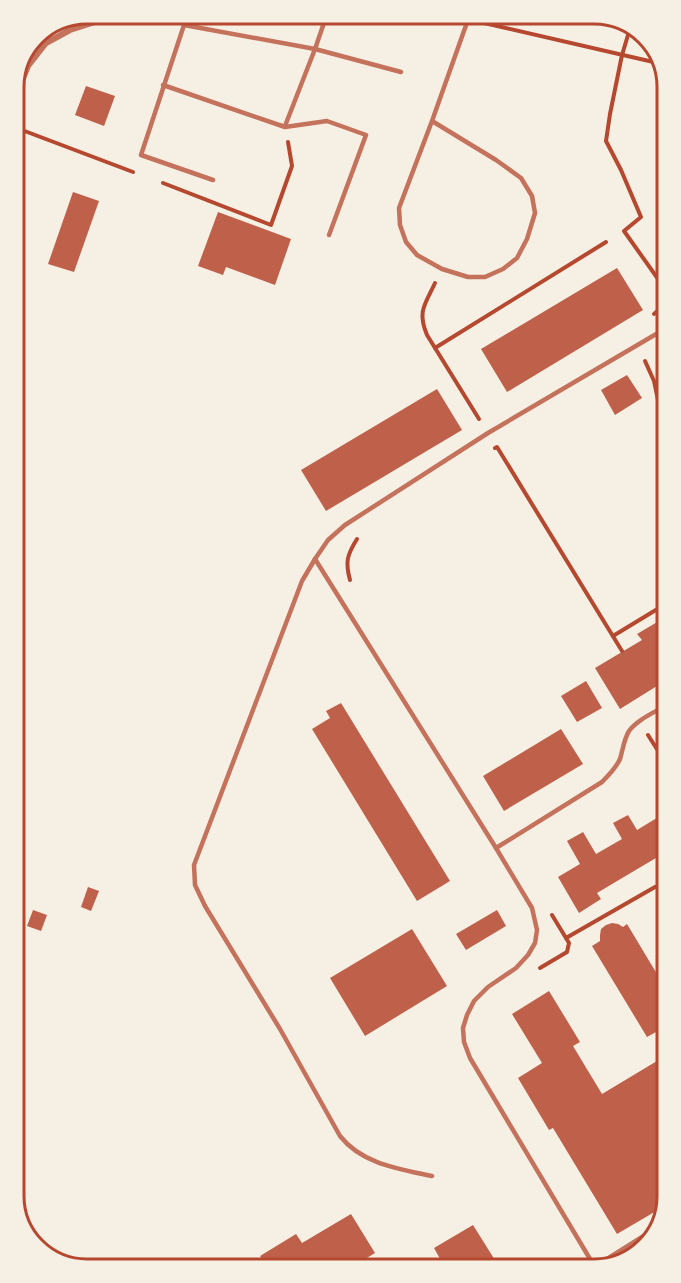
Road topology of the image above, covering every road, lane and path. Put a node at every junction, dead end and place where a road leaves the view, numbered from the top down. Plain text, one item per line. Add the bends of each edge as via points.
1 (89, 24) edge
2 (324, 24) edge
3 (466, 24) edge
4 (500, 24) edge
5 (628, 35) edge
6 (315, 49) junction
7 (622, 55) junction
8 (651, 62) edge
9 (28, 66) edge
10 (401, 72) dead end
11 (163, 85) junction
12 (432, 120) junction
13 (285, 127) junction
14 (213, 180) dead end
15 (329, 234) dead end
16 (606, 242) dead end
17 (442, 269) junction
18 (657, 277) edge
19 (657, 311) edge
20 (657, 334) edge
21 (638, 345) junction
22 (435, 348) junction
23 (657, 395) edge
24 (488, 433) junction
25 (497, 447) junction
26 (487, 453) dead end
27 (362, 533) dead end
28 (315, 559) junction
29 (351, 584) dead end
30 (657, 609) edge
31 (613, 636) junction
32 (622, 651) dead end
33 (657, 711) edge
34 (639, 722) junction
35 (657, 750) edge
36 (496, 848) junction
37 (657, 886) edge
38 (549, 908) dead end
39 (566, 938) junction
40 (540, 969) dead end
41 (432, 1176) dead end
42 (639, 1239) edge
43 (611, 1256) edge
44 (590, 1259) edge

1 - 9 street via 46,43
2 - 6 lane
3 - 12 lane
4 - 7 path
5 - 7 path
6 - 10 lane
6 - 11 lane via 184,25
6 - 13 lane
7 - 8 path
7 - 18 path via 606,141 641,217 624,231
11 - 13 lane
11 - 14 lane via 141,155
12 - 17 lane via 399,208 400,225 406,242 417,255
12 - 17 lane via 520,178 532,196 535,213 517,258 503,269 485,277 468,277
13 - 15 lane via 327,121 366,135
16 - 22 path
17 - 22 path via 421,312 422,324
19 - 21 path via 649,318
20 - 21 lane
21 - 23 path
21 - 24 lane
22 - 24 path
24 - 25 path
24 - 28 lane via 345,525
25 - 26 path
25 - 31 path
27 - 29 path via 349,553 346,567
28 - 36 lane
28 - 41 lane via 302,581 194,865 195,885 340,1136 363,1156
30 - 31 path
31 - 32 path
33 - 34 lane
34 - 35 path
34 - 36 lane via 630,729 619,761 602,782
36 - 44 lane via 532,908 537,930 535,943 516,968 474,1001 463,1028 464,1042
37 - 39 path
38 - 39 path
39 - 40 path via 567,952
42 - 43 lane

